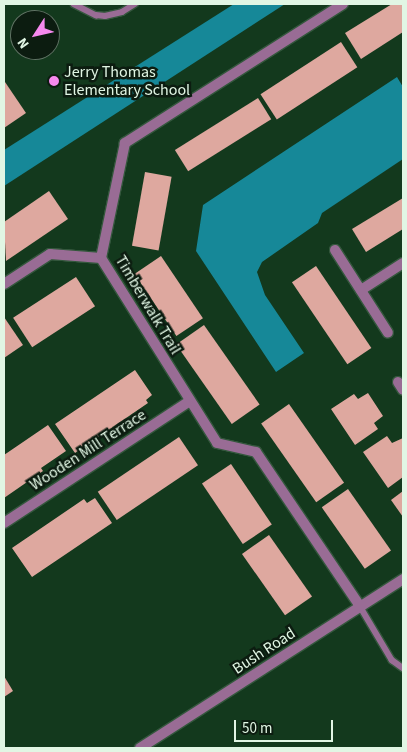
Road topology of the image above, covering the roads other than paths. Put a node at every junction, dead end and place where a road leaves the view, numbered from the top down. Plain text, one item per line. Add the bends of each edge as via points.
1 (74, 4) edge
2 (135, 4) edge
3 (343, 4) edge
4 (334, 250) dead end
5 (101, 258) junction
6 (403, 263) edge
7 (4, 284) edge
8 (361, 290) junction
9 (388, 333) dead end
10 (188, 402) junction
11 (4, 524) edge
12 (403, 579) edge
13 (360, 606) junction
14 (403, 668) edge
15 (140, 748) edge

1 - 2 lane via 96,15 106,16
3 - 5 street, Timberwalk Trail via 125,143
4 - 8 street
5 - 7 street via 50,254
5 - 10 street, Timberwalk Trail
6 - 8 street
8 - 9 street
10 - 11 street, Wooden Mill Terrace
10 - 13 street, Timberwalk Trail via 217,444 256,452
12 - 13 street, Bush Road
13 - 14 lane via 392,660
13 - 15 street, Bush Road

